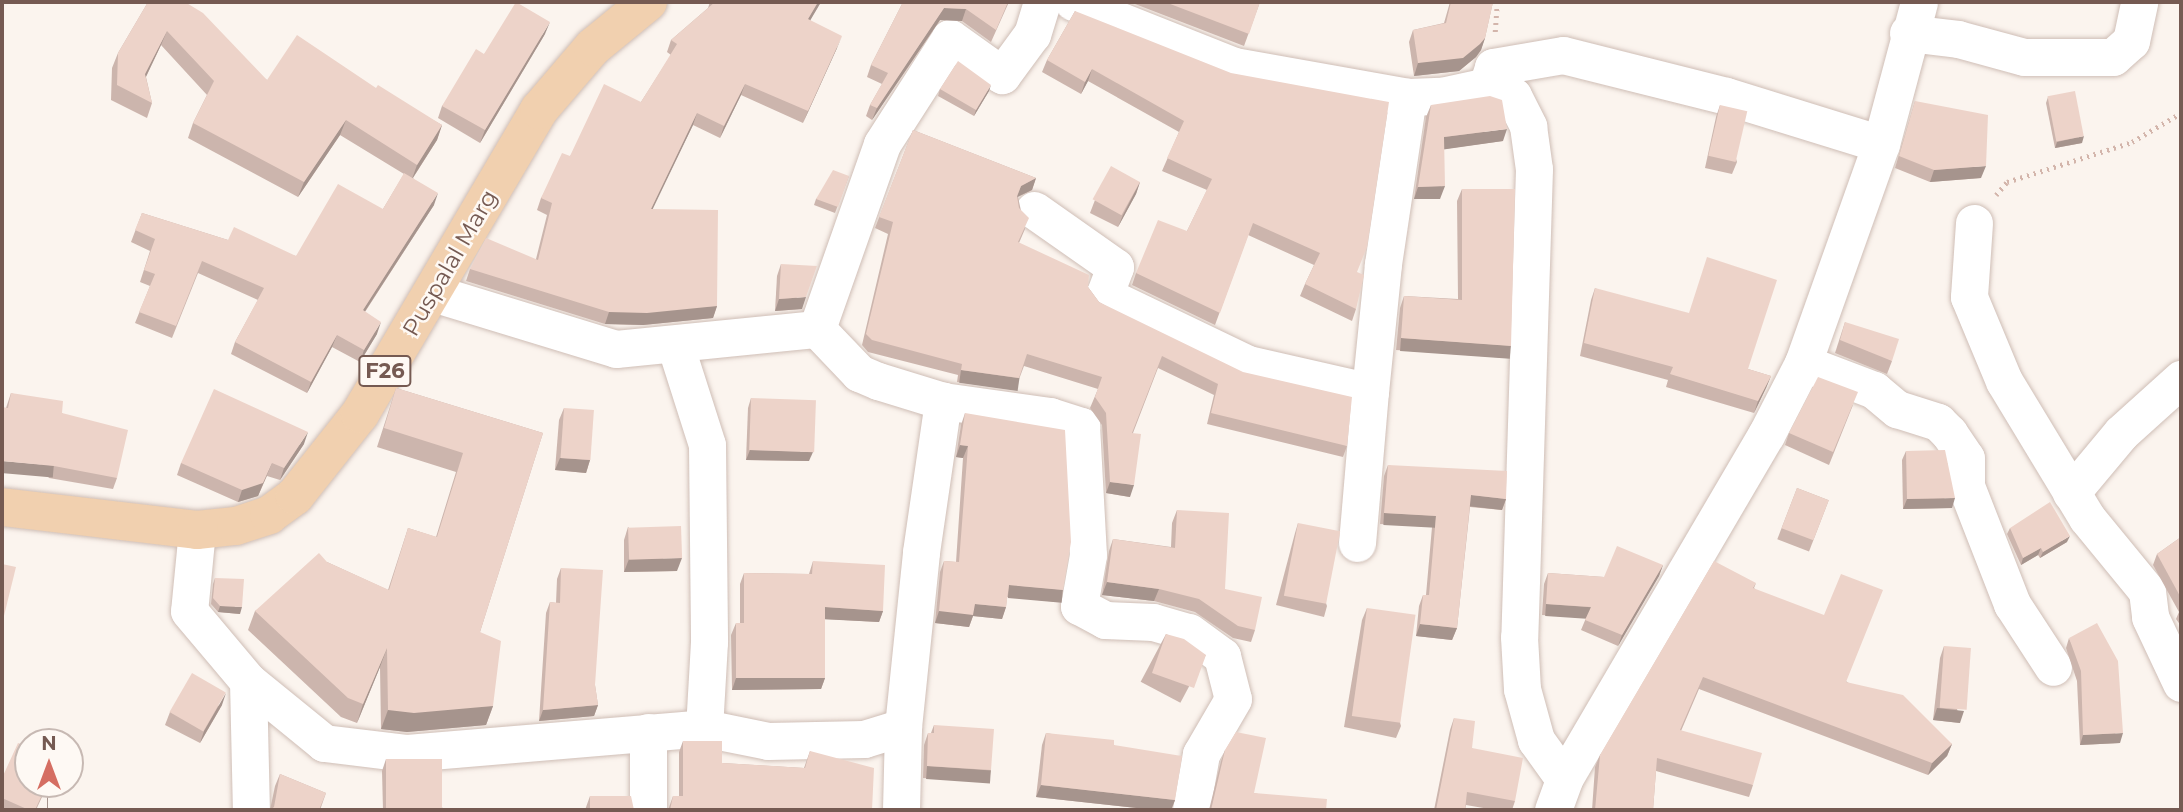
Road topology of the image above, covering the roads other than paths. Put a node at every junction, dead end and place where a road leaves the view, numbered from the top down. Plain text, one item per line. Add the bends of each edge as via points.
1 (648, 2) edge
2 (1042, 2) edge
3 (1073, 2) edge
4 (2139, 2) edge
5 (1914, 17) edge
6 (1487, 86) junction
7 (1408, 97) junction
8 (1881, 144) junction
9 (1034, 210) dead end
10 (1974, 223) road end
11 (433, 293) junction
12 (817, 329) junction
13 (679, 357) dead end
14 (1803, 363) junction
15 (2181, 379) edge
16 (1370, 392) junction
17 (943, 401) junction
18 (2071, 492) junction
19 (2, 508) edge
20 (197, 530) junction
21 (1357, 542) dead end
22 (2053, 667) dead end
23 (248, 681) junction
24 (2181, 683) edge
25 (903, 727) junction
26 (704, 728) junction
27 (648, 732) junction
28 (1559, 795) edge
29 (251, 810) edge
30 (648, 810) edge
31 (901, 810) edge
32 (1191, 810) edge

1 - 11 main road, Puspalal Marg / F26 via 593,47 539,110
2 - 12 street via 1032,34 1002,75 950,38 882,144
3 - 7 street via 1234,66
4 - 5 street via 2131,41 2113,57 2024,57 1958,39
5 - 8 street
6 - 7 street via 1441,96
6 - 8 street via 1493,67 1563,55 1726,96
6 - 28 street via 1513,96 1528,126 1534,169 1519,638 1522,689 1536,740
7 - 16 street via 1382,264
8 - 14 street
9 - 16 street via 1115,267 1104,295 1248,364
10 - 18 street via 1969,297 2004,381
11 - 12 street via 616,349
11 - 20 main road, Puspalal Marg / F26 via 359,414 295,496 269,515 236,526
12 - 17 street via 859,373
13 - 26 street via 707,445 709,614
14 - 22 street via 1874,390 1897,409 1938,422 1949,433 1966,458 1966,486 2012,604
14 - 28 street
15 - 18 street via 2121,433
16 - 21 street
17 - 25 street
17 - 32 street via 1049,416 1081,426 1088,555 1079,606 1105,620 1153,622 1189,632 1222,656 1233,699 1201,754
18 - 24 street via 2147,591 2150,617
19 - 20 main road, Puspalal Marg / F26
20 - 23 street via 189,611
23 - 27 street via 324,743 407,753
23 - 29 street
25 - 26 street via 864,739 768,741
25 - 31 street
26 - 27 street
27 - 30 street

